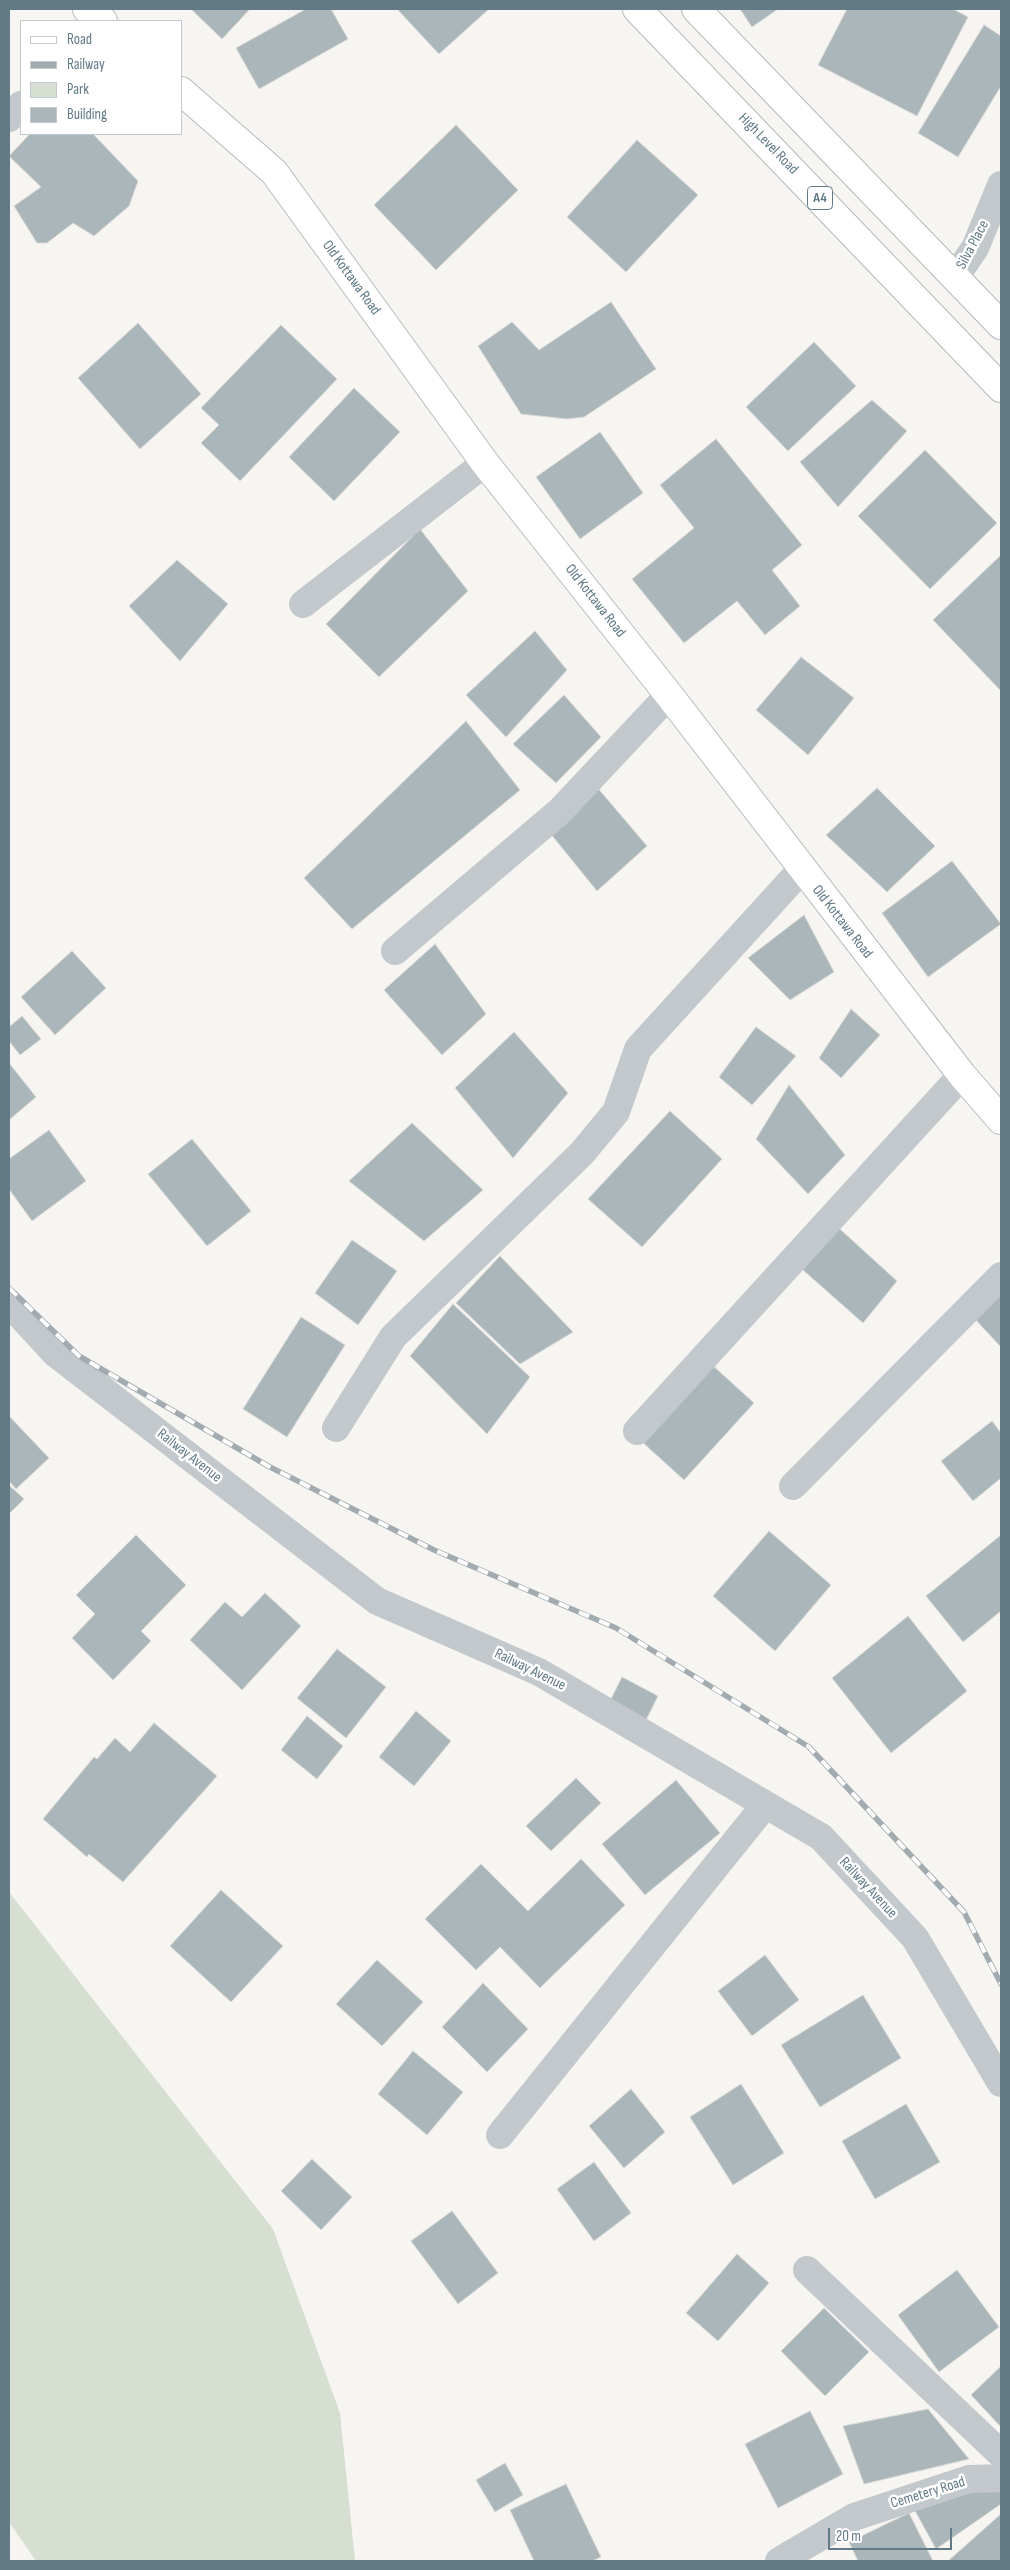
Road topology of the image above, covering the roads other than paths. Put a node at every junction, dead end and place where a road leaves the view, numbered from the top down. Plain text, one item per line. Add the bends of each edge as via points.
1 (636, 9) edge
2 (696, 9) edge
3 (182, 92) edge
4 (20, 106) edge
5 (9, 118) edge
6 (1001, 186) edge
7 (955, 277) junction
8 (1001, 325) edge
9 (1001, 388) edge
10 (485, 463) junction
11 (303, 604) dead end
12 (669, 695) junction
13 (802, 869) junction
14 (395, 951) dead end
15 (962, 1075) junction
16 (1001, 1120) edge
17 (1001, 1276) edge
18 (9, 1303) edge
19 (336, 1428) dead end
20 (637, 1431) dead end
21 (793, 1486) dead end
22 (765, 1805) junction
23 (1001, 2082) edge
24 (500, 2135) dead end
25 (807, 2270) dead end
26 (1001, 2454) edge
27 (1001, 2478) edge
28 (779, 2561) edge

1 - 9 main road, High Level Road / A4
2 - 7 main road
3 - 10 main road, Old Kottawa Road via 274,172
4 - 5 street
6 - 7 street, Silva Place via 975,248
7 - 8 main road
10 - 11 street
10 - 12 main road, Old Kottawa Road
12 - 13 main road, Old Kottawa Road
12 - 14 street via 560,811
13 - 15 main road, Old Kottawa Road
13 - 19 street via 638,1048 616,1112 582,1153 393,1337
15 - 16 main road, Old Kottawa Road
15 - 20 street
17 - 21 street
18 - 22 street, Railway Avenue via 56,1354 377,1601 540,1672
22 - 23 street, Railway Avenue via 821,1837 915,1938
22 - 24 street
25 - 26 street
27 - 28 street, Cemetery Road via 969,2479 854,2517

